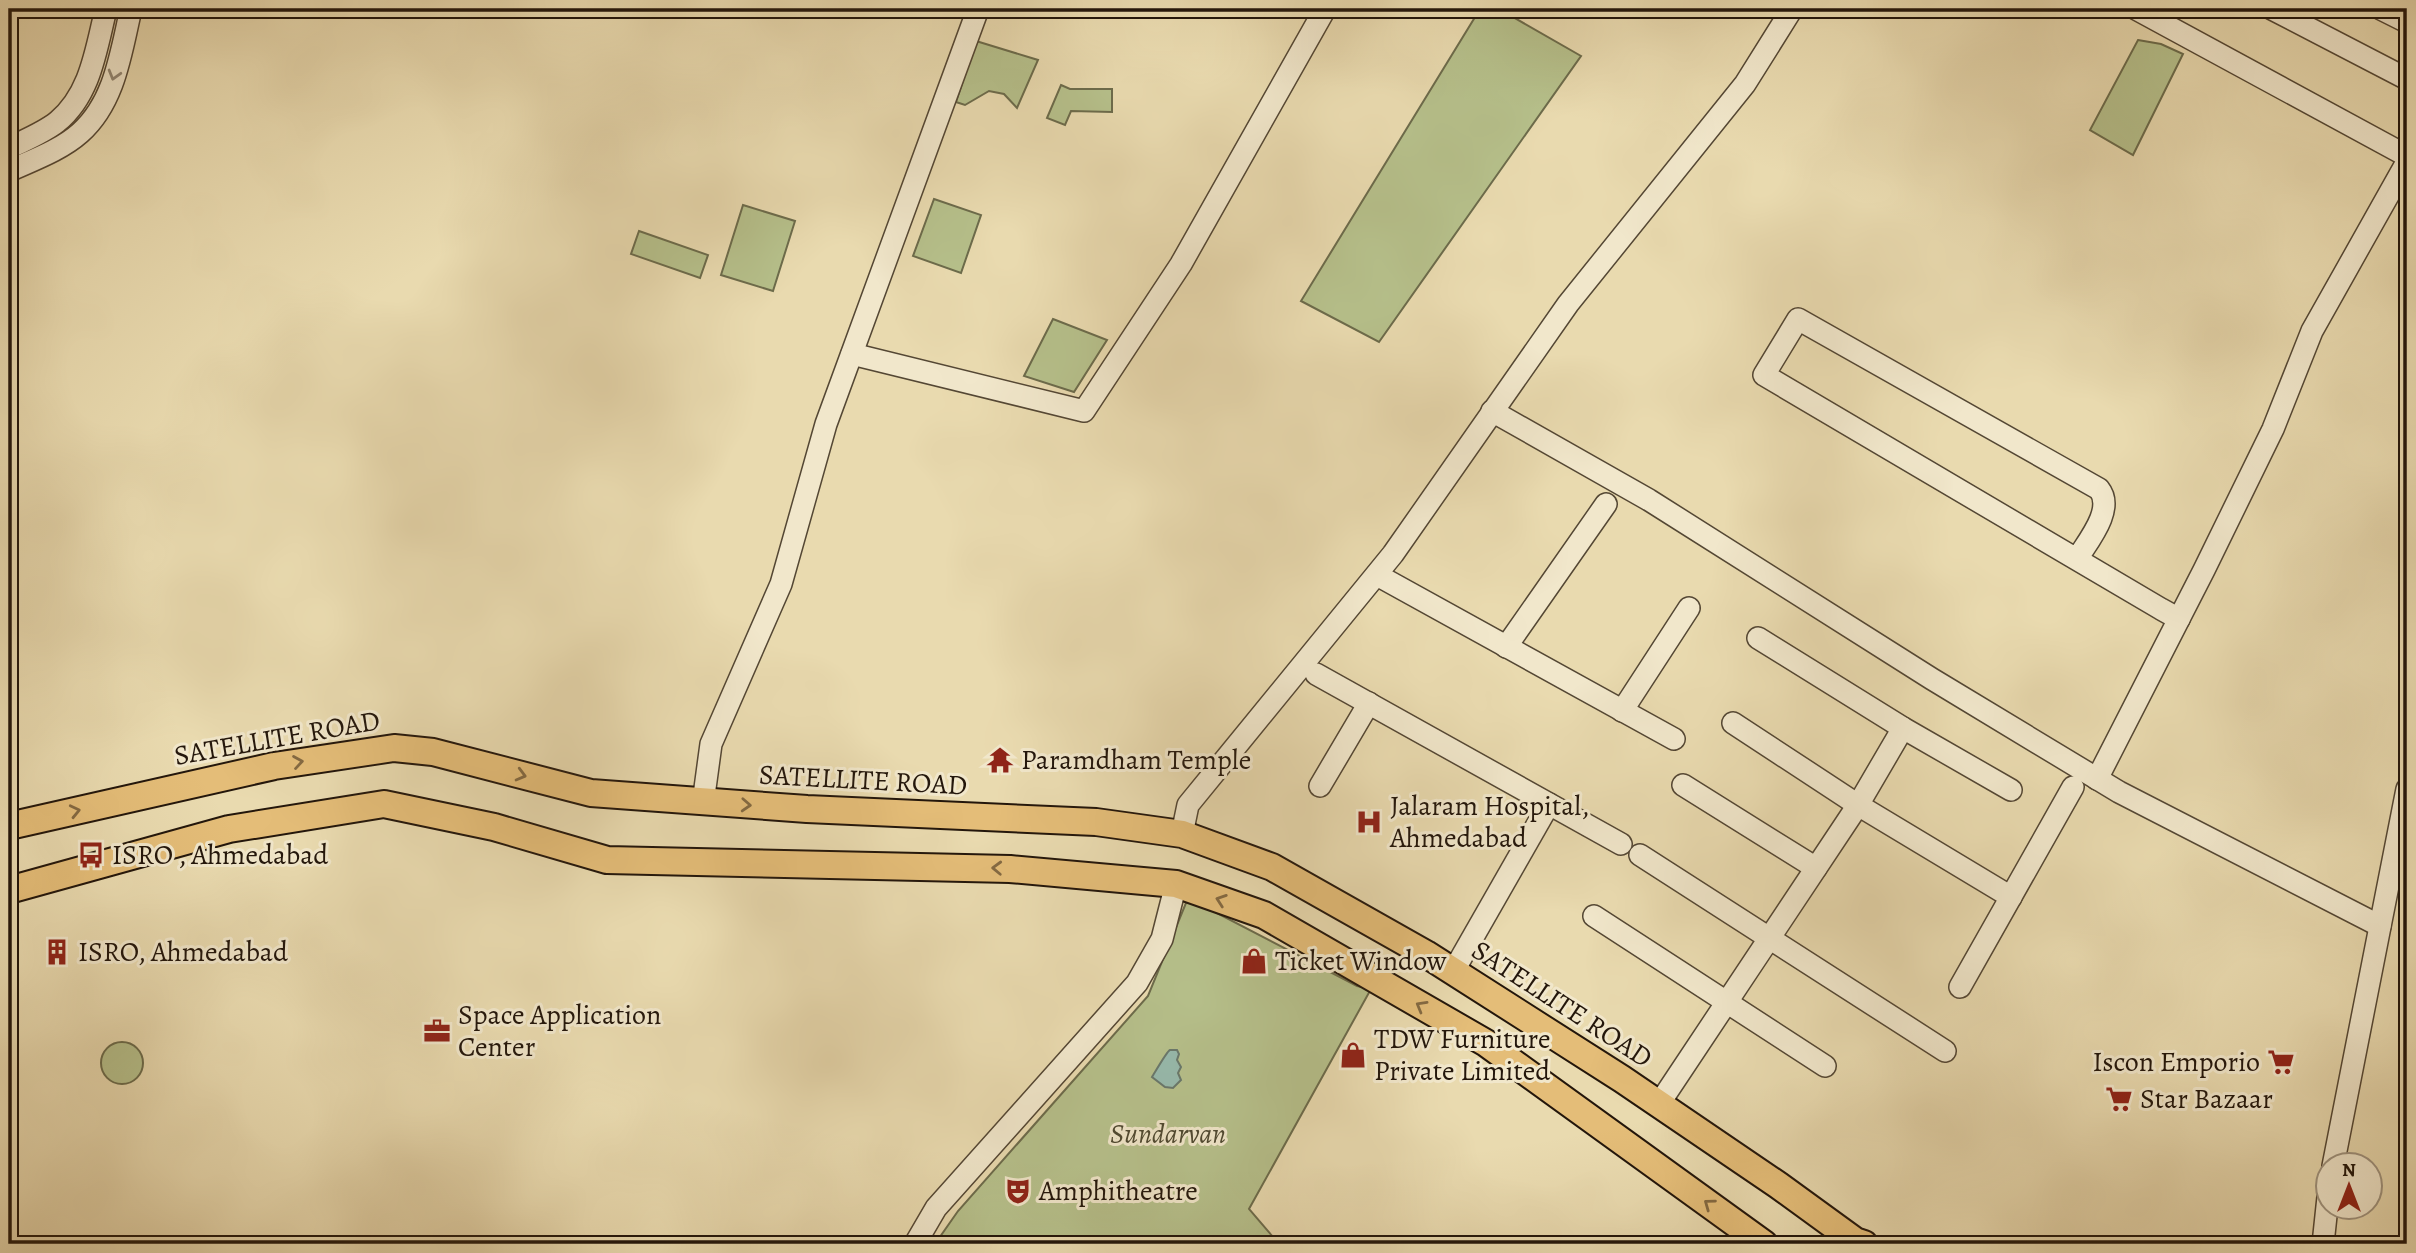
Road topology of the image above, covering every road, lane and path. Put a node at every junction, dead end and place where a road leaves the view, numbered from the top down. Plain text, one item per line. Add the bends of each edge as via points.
1 (106, 9) edge
2 (131, 9) edge
3 (978, 9) edge
4 (1325, 9) edge
5 (1792, 9) edge
6 (2136, 9) edge
7 (2272, 9) edge
8 (2381, 9) edge
9 (2407, 22) edge
10 (2407, 79) edge
11 (44, 130) junction
12 (9, 148) edge
13 (54, 149) junction
14 (2407, 156) edge
15 (2407, 162) edge
16 (9, 171) edge
17 (852, 354) junction
18 (1492, 411) junction
19 (1606, 504) dead end
20 (2077, 559) junction
21 (1377, 575) junction
22 (1689, 608) dead end
23 (2179, 619) junction
24 (1758, 638) dead end
25 (1506, 647) junction
26 (1316, 674) dead end
27 (1369, 704) junction
28 (1622, 711) junction
29 (1733, 723) dead end
30 (1903, 728) junction
31 (1674, 739) dead end
32 (2097, 779) junction
33 (1683, 785) dead end
34 (1320, 786) dead end
35 (2073, 787) dead end
36 (2011, 790) dead end
37 (2407, 790) edge
38 (703, 803) junction
39 (1549, 804) junction
40 (1858, 805) junction
41 (9, 825) edge
42 (1182, 834) junction
43 (1621, 844) dead end
44 (1640, 855) dead end
45 (1816, 868) junction
46 (1177, 884) junction
47 (9, 890) edge
48 (2011, 897) junction
49 (1594, 916) dead end
50 (2380, 926) junction
51 (1770, 937) junction
52 (1453, 972) junction
53 (1960, 987) dead end
54 (1727, 1003) junction
55 (1945, 1051) dead end
56 (1825, 1066) dead end
57 (1659, 1104) junction
58 (2336, 1152) edge
59 (2326, 1222) edge
60 (1857, 1243) edge
61 (915, 1244) edge
62 (1765, 1244) edge
63 (2323, 1244) edge

1 - 11 street via 90,74 78,99
2 -> 13 street via 110,90 97,114 79,134
3 - 17 street
4 - 17 street via 1181,264 1084,411
5 - 18 street via 1745,84 1567,304
6 - 14 street
7 - 10 street
8 - 9 street
11 - 12 street
11 - 13 street
13 - 16 street
15 - 23 street via 2312,331 2273,429
17 - 38 street via 826,424 781,584 711,744
18 - 21 street
18 - 32 street via 1649,499
19 - 25 street
20 - 20 street via 1764,375 1798,318 2098,489 2104,495 2102,517
20 - 23 street
21 - 25 street
21 - 42 street via 1188,805
22 - 28 street
23 - 32 street
24 - 30 street
25 - 28 street
26 - 27 street
27 - 34 street
27 - 39 street
28 - 31 street
29 - 40 street
30 - 36 street
30 - 40 street
32 - 50 street
33 - 45 street
35 - 48 street
37 - 50 street
41 -> 38 main road, SATELLITE ROAD via 274,766 394,748 433,751 591,793
38 -> 42 main road, SATELLITE ROAD via 1096,822
39 - 43 street
39 - 52 street
40 - 45 street
40 - 48 street
42 - 52 main road, SATELLITE ROAD via 1272,867
44 - 51 street
45 - 51 street
46 -> 47 main road via 1010,869 607,860 494,827 384,804 229,829
46 - 61 street via 1162,939 1137,983 936,1208
62 -> 46 main road via 1486,1043 1264,915
48 - 53 street
49 - 54 street
50 - 58 street
51 - 54 street
51 - 55 street
52 - 57 main road, SATELLITE ROAD
54 - 56 street
54 - 57 street
57 - 60 main road, SATELLITE ROAD
59 - 63 street

